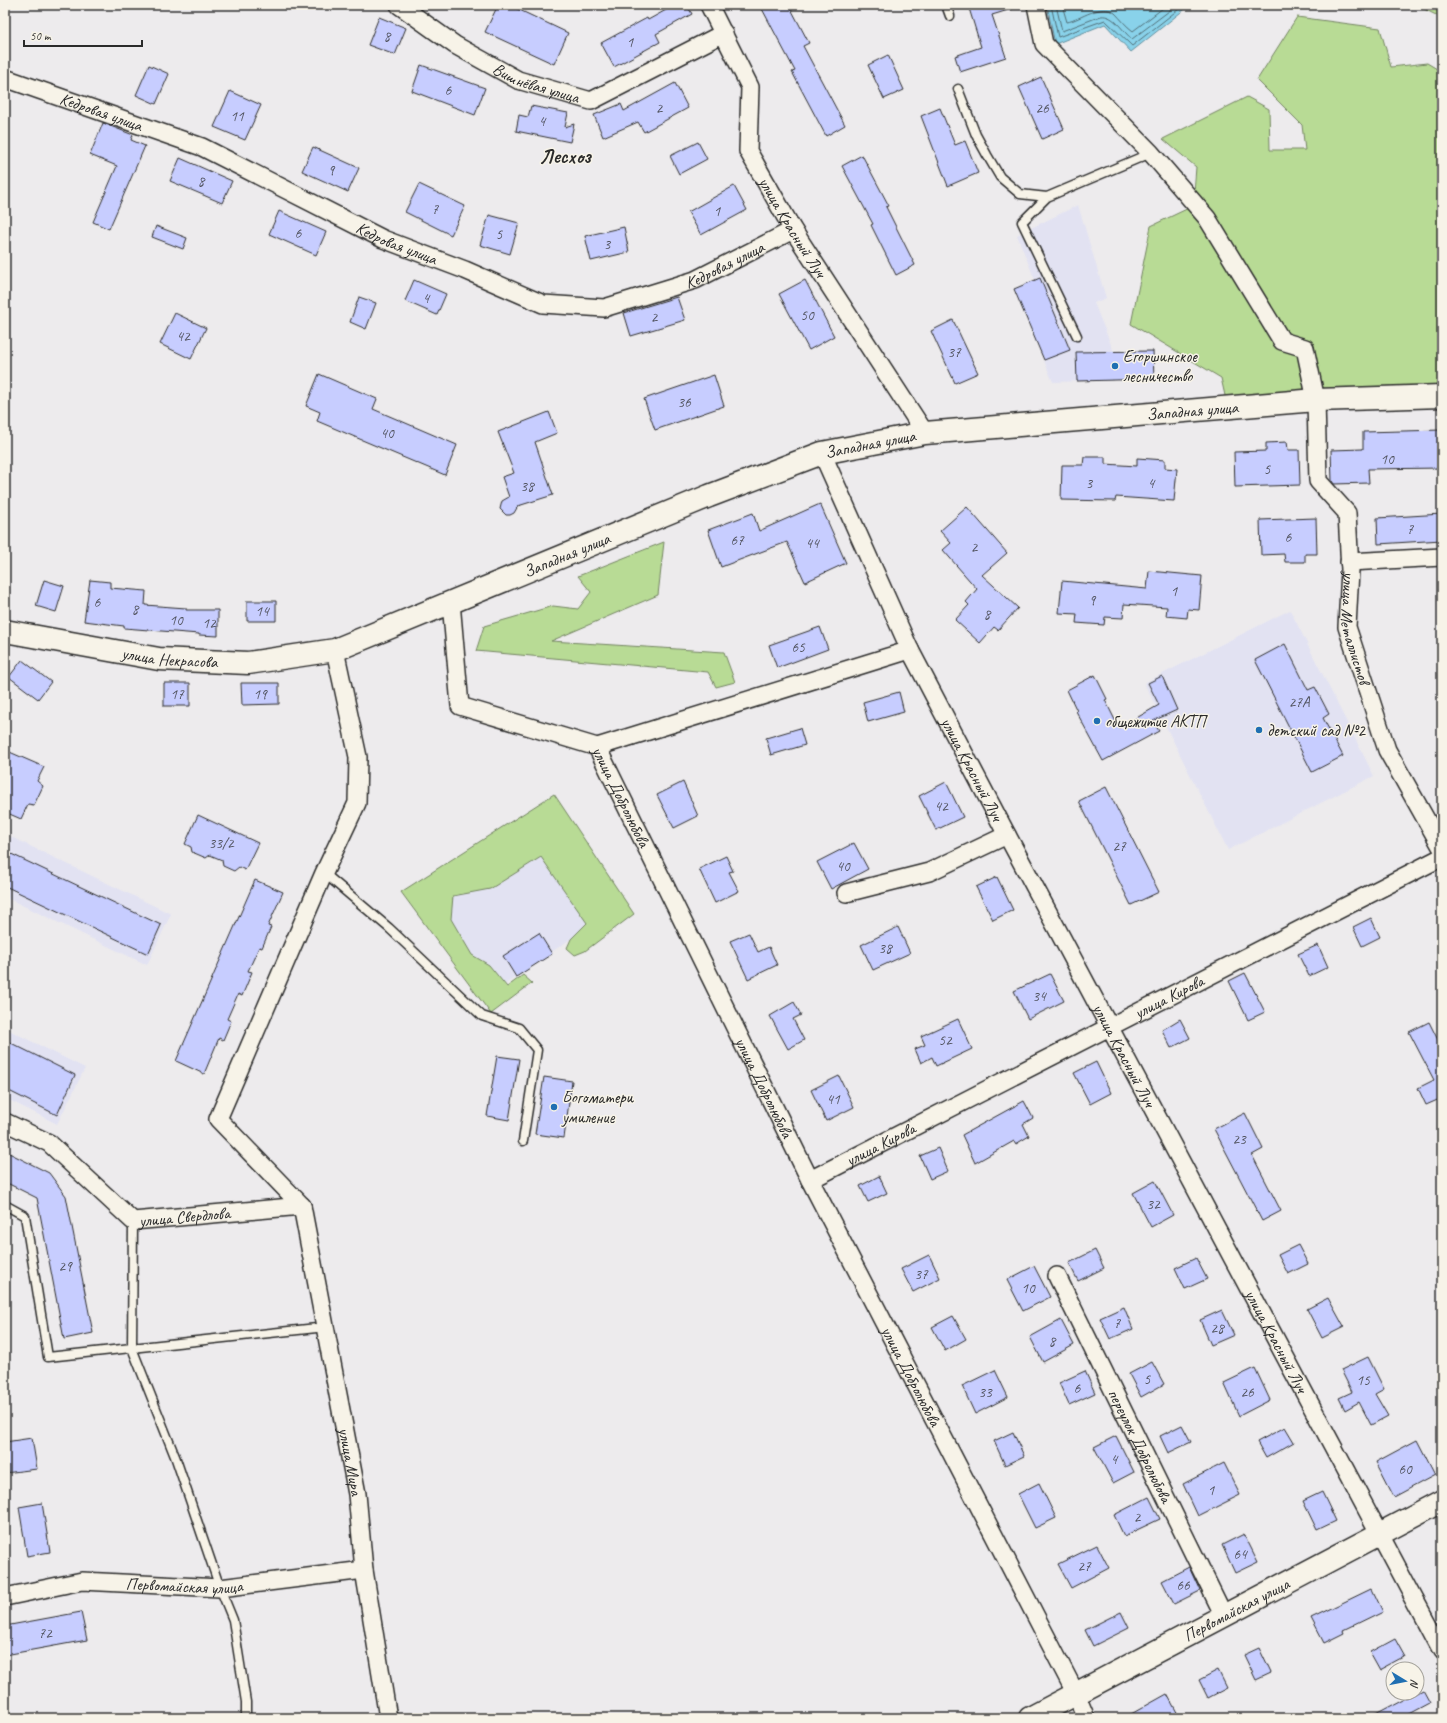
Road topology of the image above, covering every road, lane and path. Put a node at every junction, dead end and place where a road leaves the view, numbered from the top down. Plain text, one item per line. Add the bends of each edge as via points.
1 (399, 5) edge
2 (709, 5) edge
3 (946, 5) edge
4 (1036, 5) edge
5 (950, 16) dead end
6 (724, 33) junction
7 (5, 78) edge
8 (958, 89) dead end
9 (1151, 153) junction
10 (1047, 197) junction
11 (793, 230) junction
12 (1077, 336) dead end
13 (1442, 396) edge
14 (1316, 400) junction
15 (925, 433) junction
16 (822, 453) junction
17 (1442, 557) edge
18 (1350, 562) junction
19 (451, 602) junction
20 (5, 631) edge
21 (335, 650) junction
22 (910, 650) junction
23 (597, 746) junction
24 (1007, 835) junction
25 (1442, 848) edge
26 (1442, 856) edge
27 (324, 873) junction
28 (846, 893) dead end
29 (1109, 1026) junction
30 (5, 1122) edge
31 (523, 1142) dead end
32 (810, 1180) junction
33 (5, 1205) edge
34 (302, 1206) junction
35 (133, 1220) junction
36 (1057, 1276) dead end
37 (326, 1326) junction
38 (132, 1348) junction
39 (1442, 1501) edge
40 (1379, 1534) junction
41 (364, 1570) junction
42 (220, 1588) junction
43 (5, 1597) edge
44 (1224, 1616) junction
45 (1442, 1651) edge
46 (1076, 1694) junction
47 (246, 1718) edge
48 (388, 1718) edge
49 (1030, 1718) edge
50 (1086, 1718) edge

1 - 6 street, Вишнёвая улица via 455,45 518,80 591,101
2 - 6 street, улица Красный Луч
3 - 5 lane
4 - 9 street via 1044,44
6 - 11 street, улица Красный Луч via 750,87 748,151
7 - 11 street, Кедровая улица via 202,147 383,239 544,304 604,308 695,280
8 - 10 lane via 976,135 1000,177 1020,194
9 - 10 lane
9 - 14 street, улица Металлистов via 1207,218 1282,341 1305,348
10 - 12 lane via 1022,222
11 - 15 street, улица Красный Луч
13 - 14 street, Западная улица
14 - 15 street, Западная улица
14 - 18 street, улица Металлистов via 1318,481 1347,513
15 - 16 street, Западная улица
16 - 19 street, Западная улица via 709,496
16 - 22 street, улица Красный Луч
17 - 18 street
18 - 25 street, улица Металлистов via 1347,627 1387,750
19 - 21 street, Западная улица
19 - 23 street via 460,706
20 - 21 street, улица Некрасова via 159,659 248,663
21 - 27 street via 358,757 357,803
22 - 23 street, улица Добролюбова
22 - 24 street, улица Красный Луч
23 - 32 street, улица Добролюбова
24 - 28 street via 929,872
24 - 29 street, улица Красный Луч
26 - 29 street, улица Кирова
27 - 31 lane via 389,928 482,1016 519,1028 537,1050
27 - 34 street via 218,1119
29 - 32 street, улица Кирова
29 - 40 street, улица Красный Луч
30 - 35 street, улица Свердлова via 49,1143
32 - 46 street, улица Добролюбова
33 - 38 lane via 25,1216 48,1357
34 - 35 street, улица Свердлова
34 - 37 street, улица Мира
35 - 38 lane
36 - 44 street, переулок Добролюбова
37 - 38 lane
37 - 41 street, улица Мира via 357,1494
38 - 42 lane via 176,1459
39 - 40 street, Первомайская улица
40 - 44 street, Первомайская улица
40 - 45 street, улица Красный Луч
41 - 42 street, Первомайская улица
41 - 48 street, улица Мира
42 - 43 street, Первомайская улица via 82,1581
42 - 47 lane via 233,1620 246,1702
44 - 46 street, Первомайская улица
46 - 49 street, Первомайская улица
46 - 50 street, улица Добролюбова

